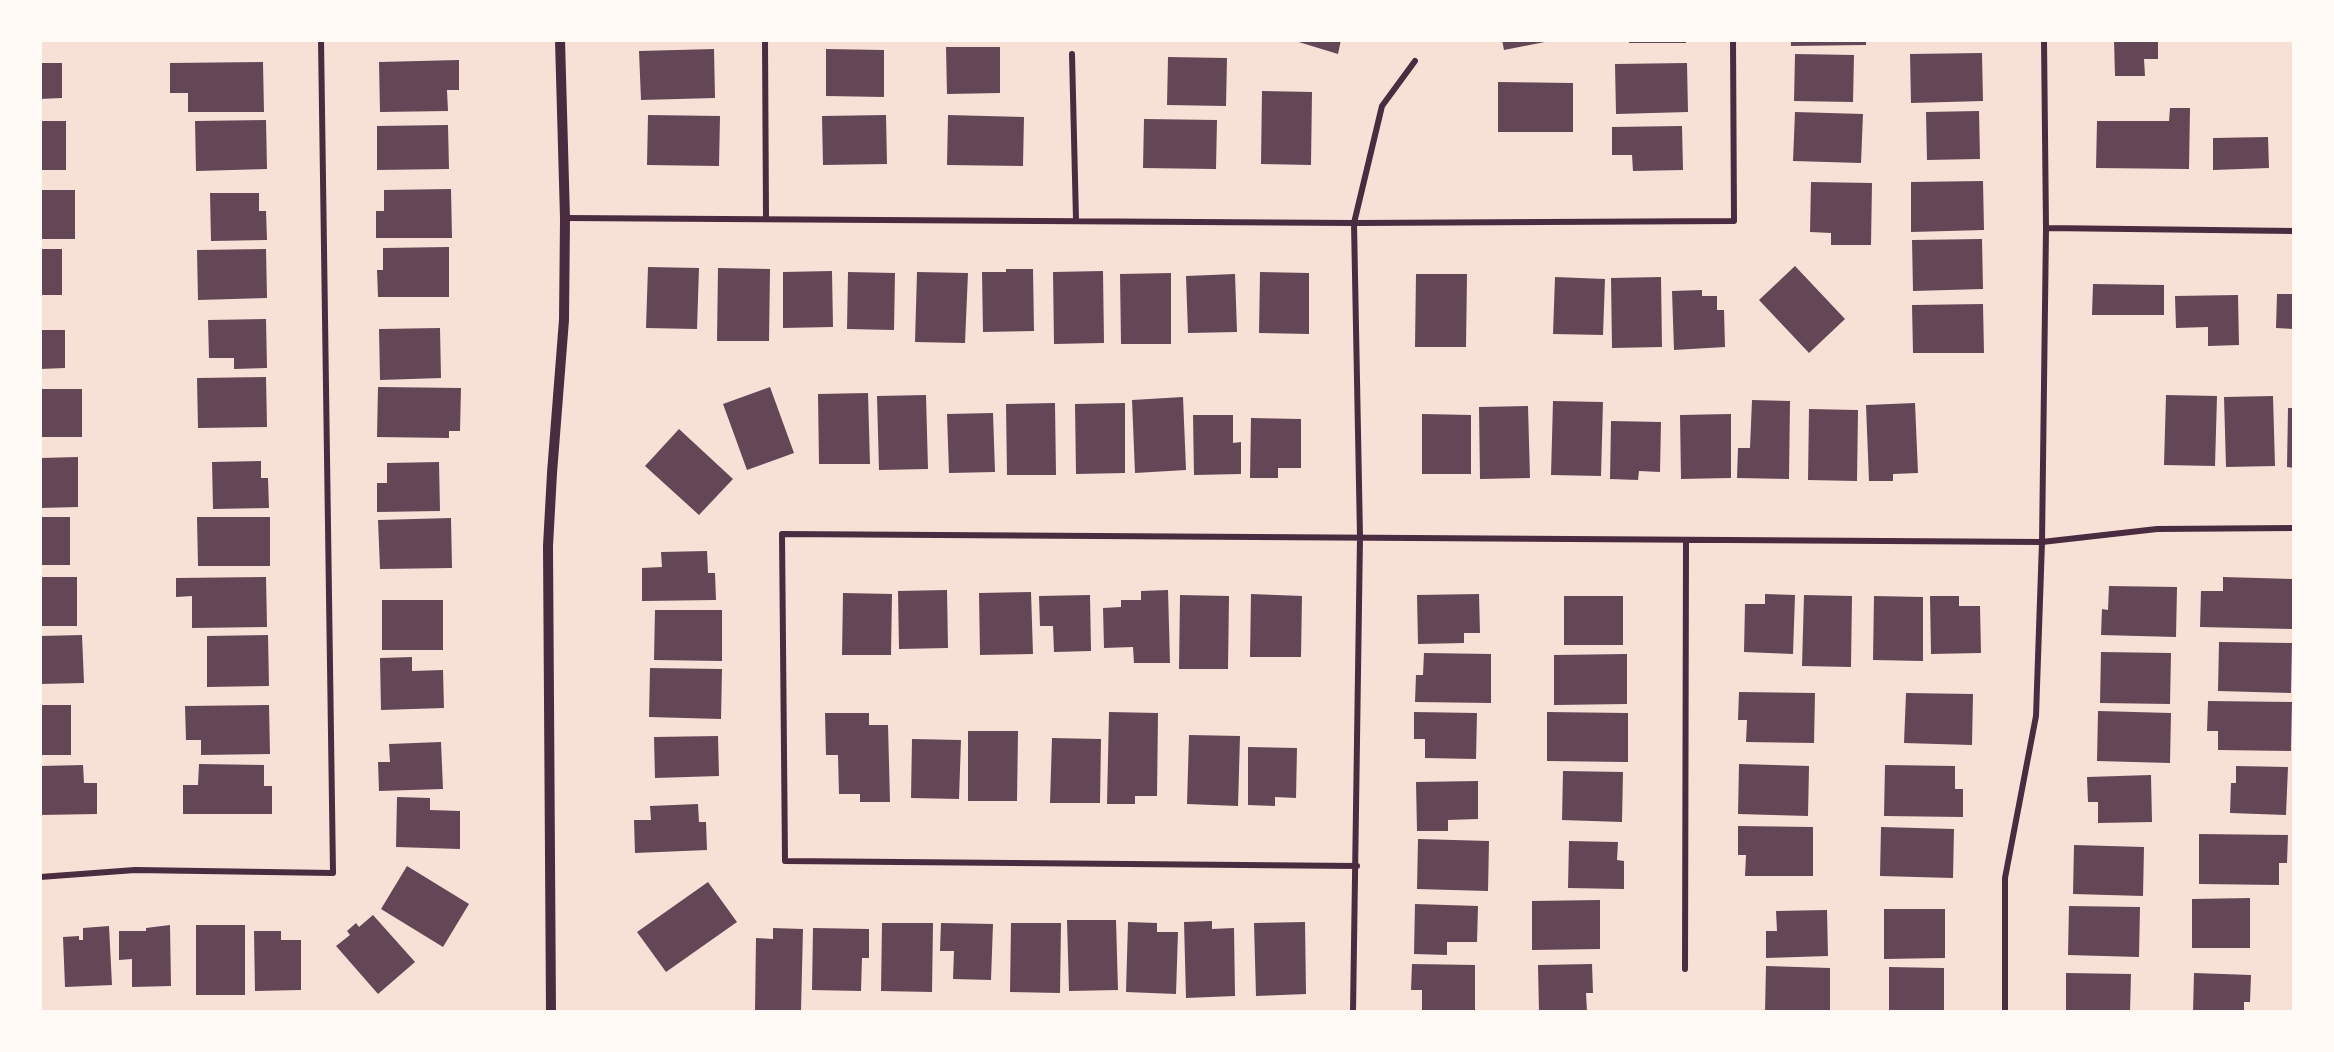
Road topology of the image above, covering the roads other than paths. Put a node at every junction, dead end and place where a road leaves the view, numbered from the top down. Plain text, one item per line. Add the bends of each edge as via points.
1 (321, 40) edge
2 (560, 40) edge
3 (765, 40) edge
4 (1733, 40) edge
5 (2044, 40) edge
6 (1072, 54) dead end
7 (1415, 61) dead end
8 (565, 218) junction
9 (766, 218) junction
10 (1076, 220) junction
11 (1353, 223) junction
12 (2046, 228) junction
13 (2294, 231) edge
14 (2294, 528) edge
15 (1360, 537) junction
16 (1686, 540) junction
17 (2042, 542) junction
18 (1357, 866) junction
19 (40, 877) edge
20 (1685, 969) dead end
21 (551, 1011) edge
22 (1353, 1011) edge
23 (2005, 1011) edge

1 - 19 street via 333,873 135,870
2 - 8 street
3 - 9 street
4 - 11 street via 1734,221
5 - 12 street
6 - 10 street
7 - 11 street via 1382,106
8 - 9 street
8 - 21 street via 564,320 548,546
9 - 10 street
10 - 11 street
11 - 15 street
12 - 13 street
12 - 17 street
14 - 17 street via 2157,529
15 - 16 street
15 - 18 street
15 - 18 street via 782,534 785,861
16 - 17 street
16 - 20 street
17 - 23 street via 2036,716 2005,878
18 - 22 street

